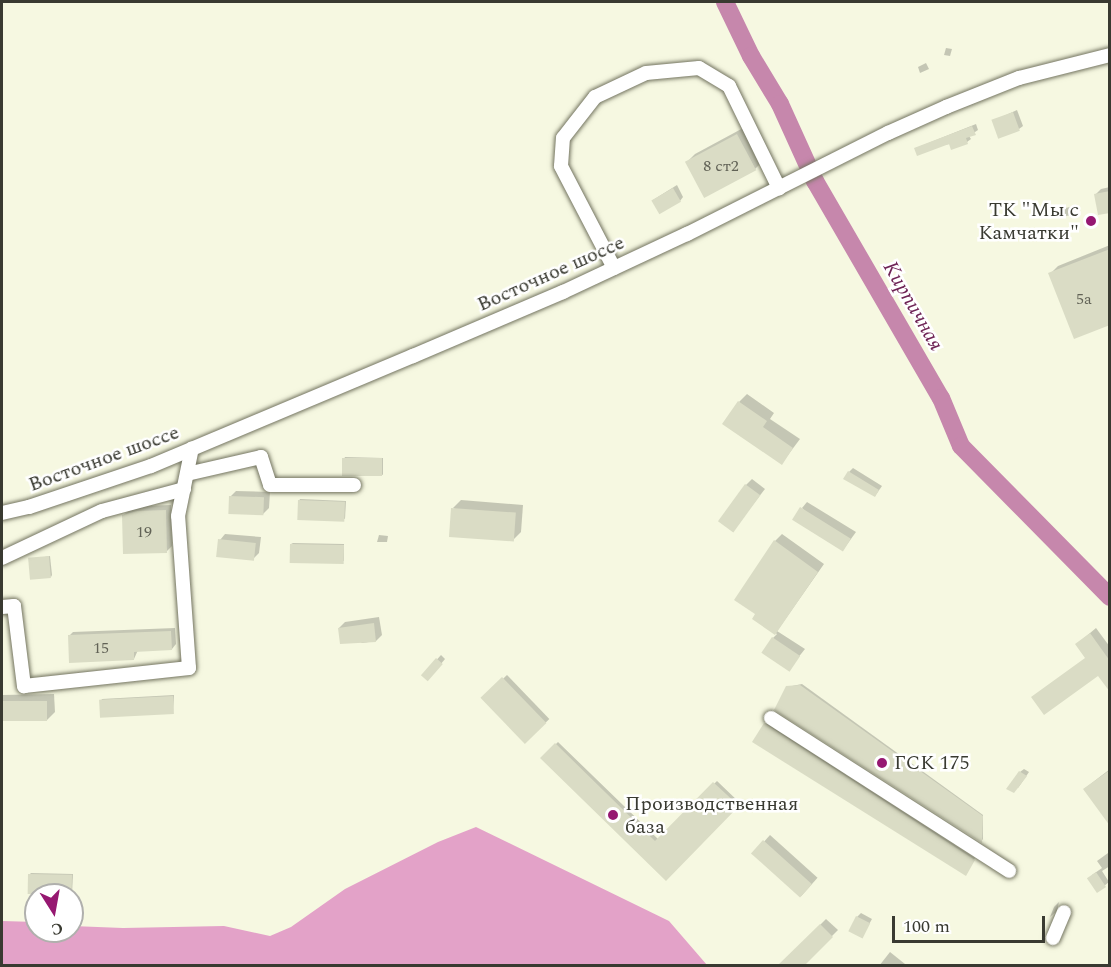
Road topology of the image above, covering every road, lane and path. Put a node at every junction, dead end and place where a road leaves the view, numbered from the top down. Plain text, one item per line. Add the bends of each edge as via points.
1 (1110, 55) edge
2 (779, 188) junction
3 (614, 267) junction
4 (192, 448) junction
5 (187, 474) junction
6 (354, 485) dead end
7 (184, 489) junction
8 (2, 513) edge
9 (2, 558) edge
10 (2, 607) edge
11 (771, 718) dead end
12 (1009, 871) dead end
13 (1064, 912) dead end
14 (1053, 938) dead end

1 - 2 street, Восточное шоссе via 1019,78 888,133
2 - 3 street, Восточное шоссе
2 - 3 street via 729,86 699,68 646,73 595,97 563,138 561,166
3 - 4 street, Восточное шоссе
4 - 5 street
4 - 8 street, Восточное шоссе via 152,466
5 - 6 street via 261,457 270,485
5 - 7 street
7 - 9 street via 102,511
7 - 10 street via 178,516 189,668 24,686 14,606
11 - 12 street
13 - 14 street

